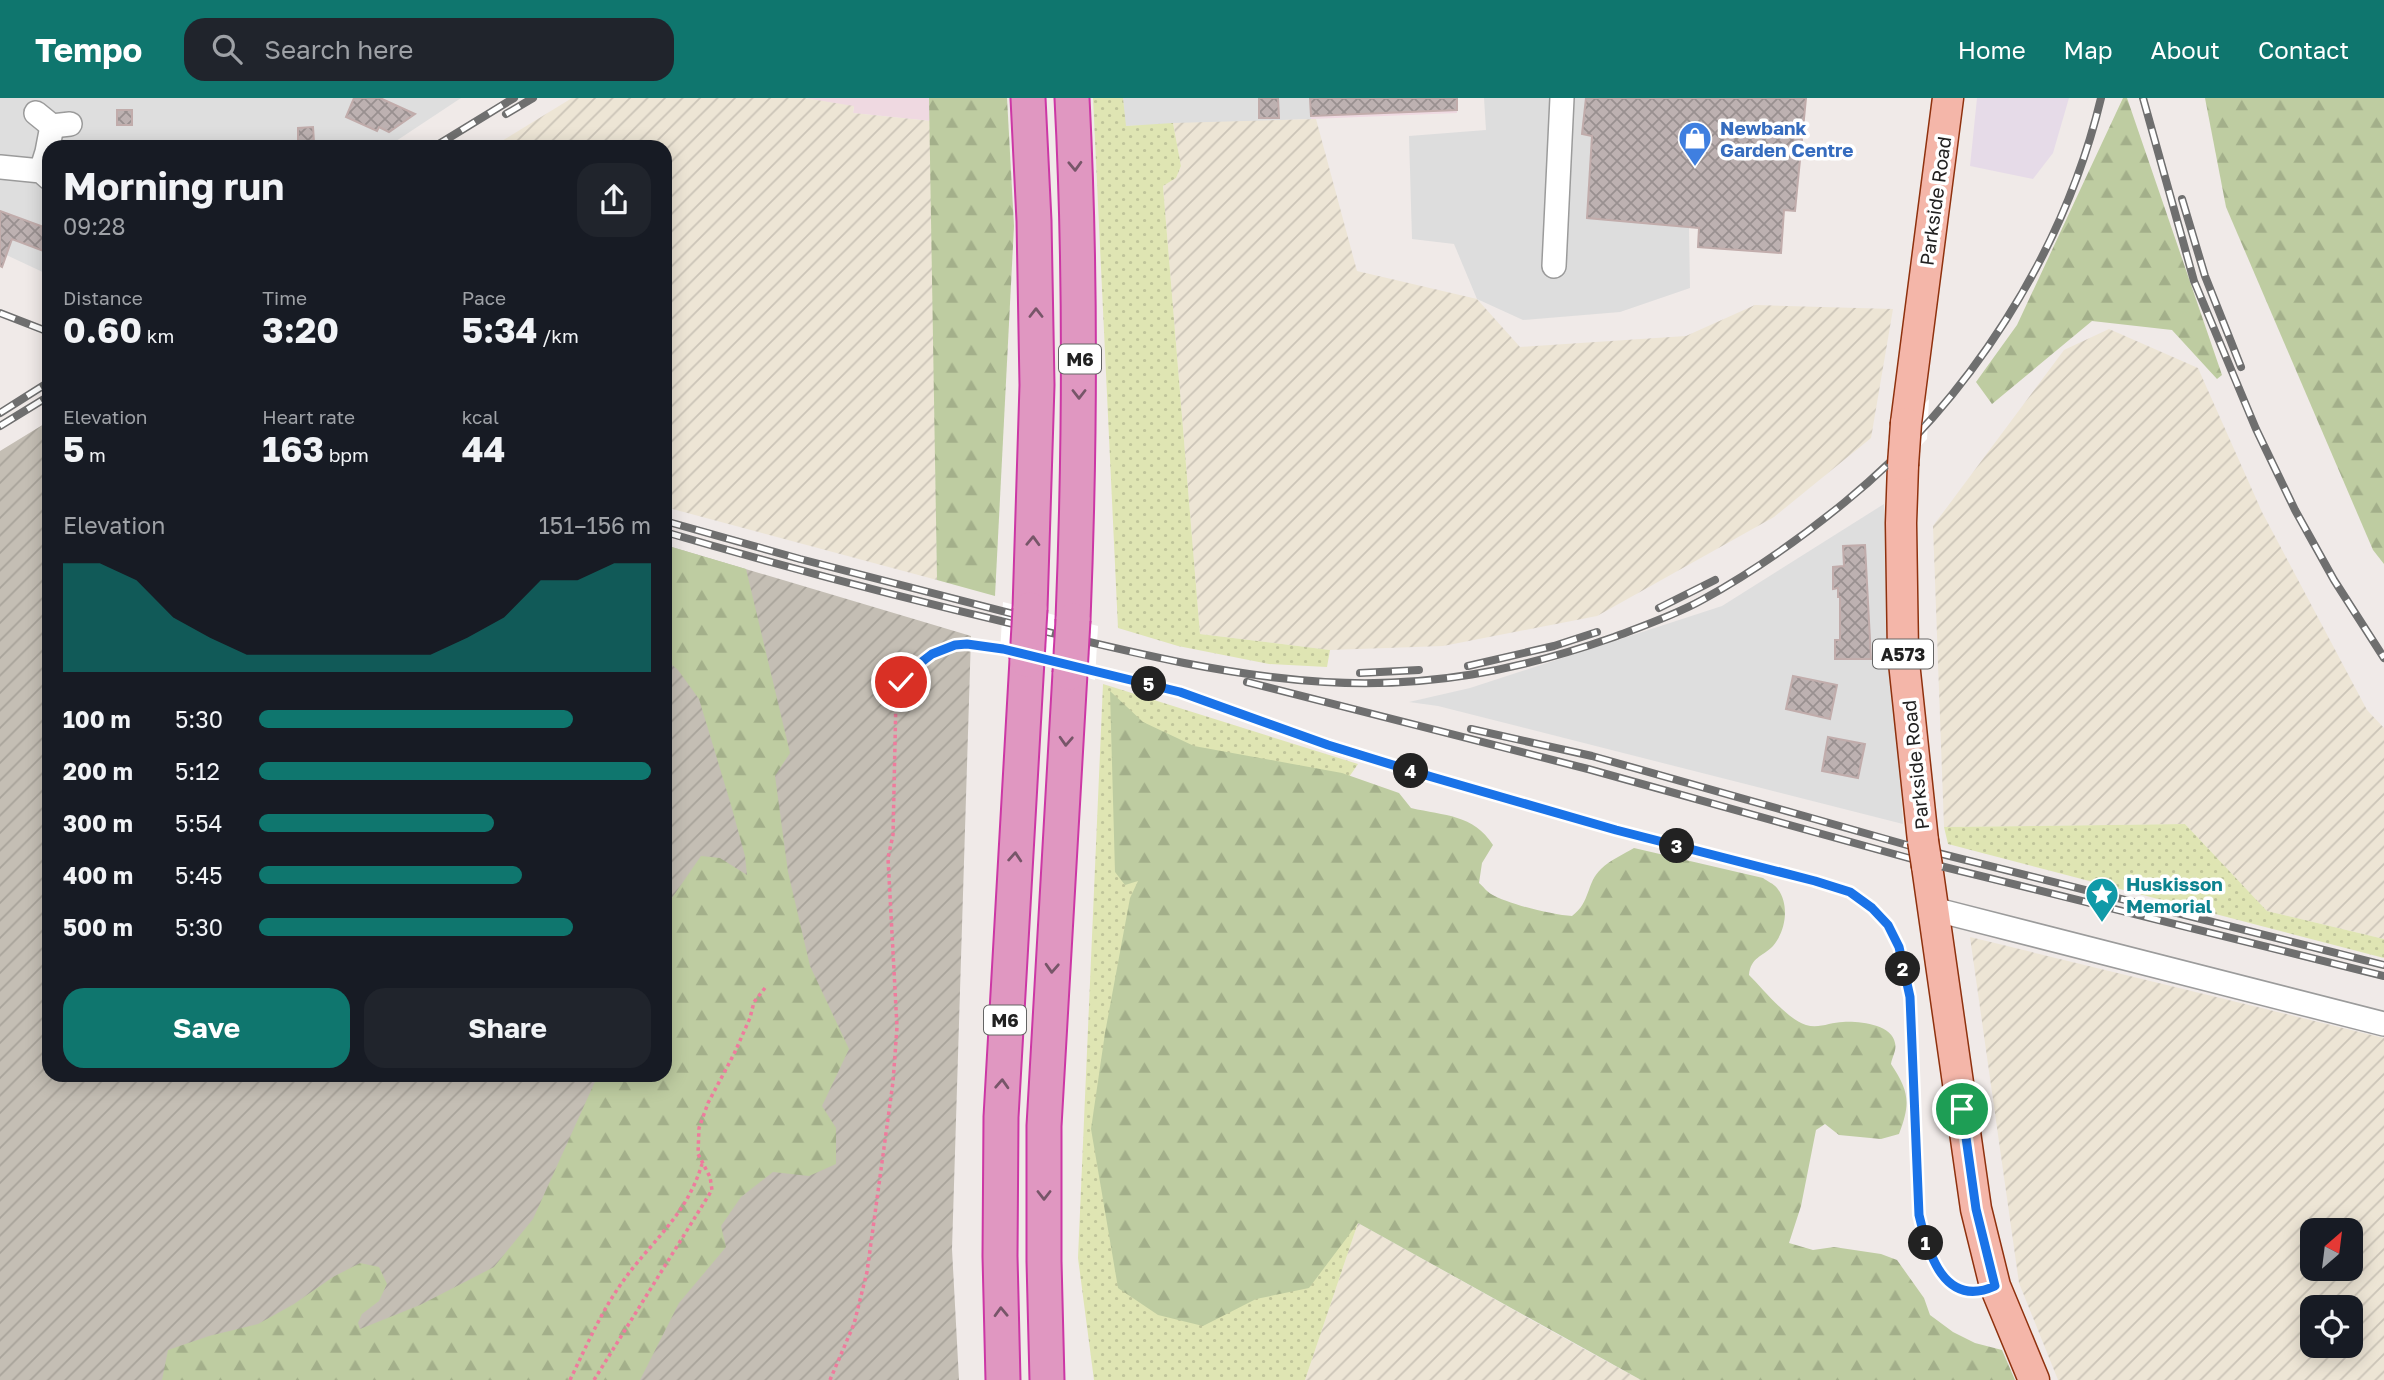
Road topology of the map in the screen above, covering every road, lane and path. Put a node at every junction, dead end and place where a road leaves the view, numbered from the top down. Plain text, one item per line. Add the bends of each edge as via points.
1 (1028, 98) edge
2 (1072, 98) edge
3 (1562, 98) edge
4 (1948, 98) edge
5 (53, 121) dead end
6 (49, 140) edge
7 (0, 167) edge
8 (42, 174) edge
9 (1554, 266) dead end
10 (1021, 656) junction
11 (1078, 671) junction
12 (1933, 909) junction
13 (765, 988) dead end
14 (2384, 1024) edge
15 (702, 1164) junction
16 (1995, 1286) junction
17 (570, 1380) edge
18 (594, 1380) edge
19 (830, 1380) edge
20 (1003, 1380) edge
21 (1047, 1380) edge
22 (2034, 1380) edge

10 -> 1 highway, M6, bridge via 1030,609 1037,385
2 -> 11 highway, M6, bridge via 1080,321 1073,620
3 - 9 street
4 - 12 main road, Parkside Road / A573, bridge via 1906,423 1901,523 1903,653
5 - 6 street
7 - 8 street
10 - 19 path via 955,645 932,654 910,671 896,697 893,835 888,858 897,1015 893,1082 867,1272 854,1324
20 -> 10 highway, M6 via 1001,1117
11 - 16 path via 1180,692 1432,777 1827,884 1859,897 1888,925 1899,947 1910,997 1919,1215 1927,1246 1940,1273 1953,1285 1982,1292
11 -> 21 highway, M6 via 1044,1125
12 - 14 street
12 - 16 main road, Parkside Road / A573 via 1976,1209
13 - 15 path via 754,1002 699,1128
15 - 17 path via 688,1201 597,1321
15 - 18 path via 712,1190
16 - 22 main road, Parkside Road / A573

